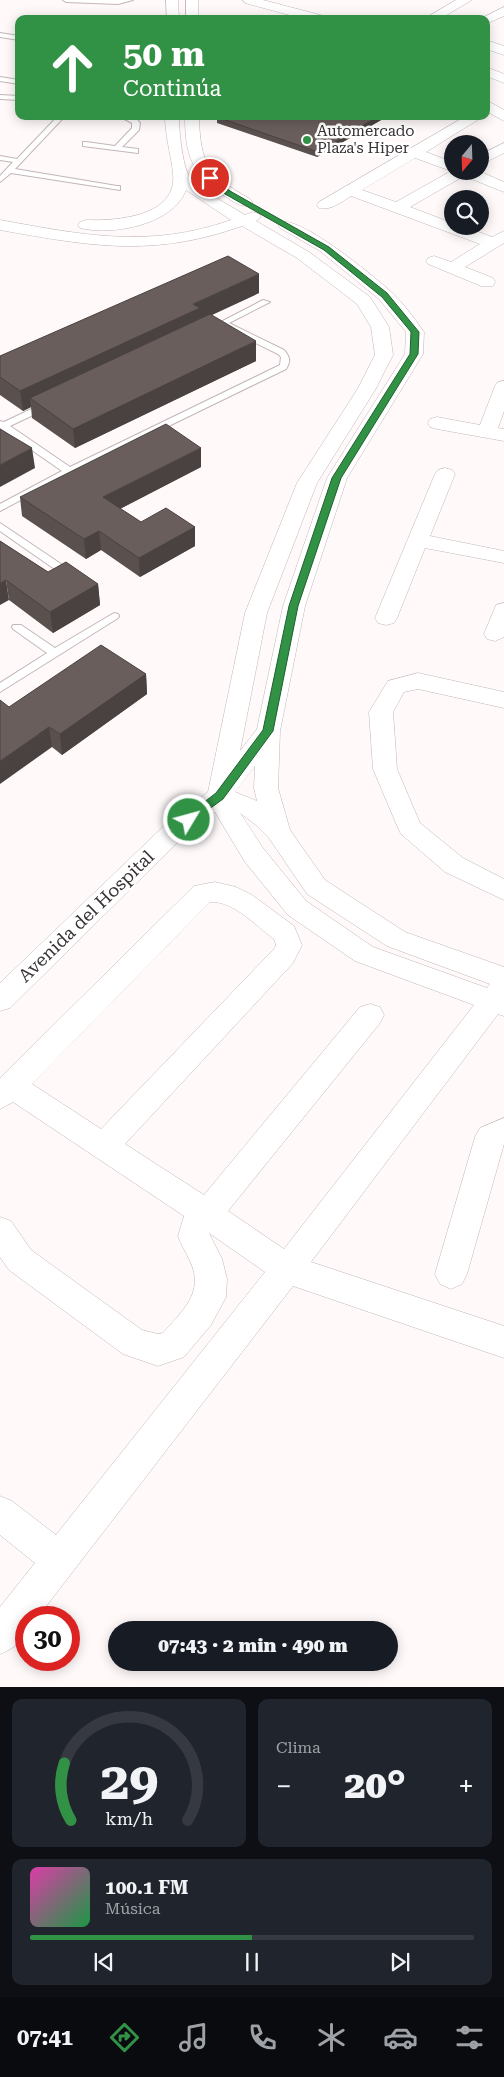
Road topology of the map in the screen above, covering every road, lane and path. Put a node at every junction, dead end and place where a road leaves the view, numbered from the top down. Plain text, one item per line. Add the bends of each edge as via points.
1 (66, 0) edge
2 (130, 0) edge
3 (172, 0) edge
4 (192, 0) edge
5 (249, 0) edge
6 (265, 0) edge
7 (466, 0) edge
8 (318, 4) dead end
9 (285, 6) dead end
10 (504, 11) edge
11 (301, 12) junction
12 (173, 15) edge
13 (192, 15) edge
14 (309, 15) edge
15 (314, 15) edge
16 (438, 15) edge
17 (490, 18) edge
18 (0, 35) edge
19 (15, 37) edge
20 (490, 45) edge
21 (504, 50) edge
22 (490, 73) edge
23 (504, 79) edge
24 (0, 80) edge
25 (15, 82) edge
26 (0, 97) edge
27 (15, 98) edge
28 (490, 108) edge
29 (504, 117) edge
30 (58, 120) edge
31 (133, 120) edge
32 (172, 120) edge
33 (192, 120) edge
34 (470, 120) edge
35 (86, 144) dead end
36 (504, 147) edge
37 (117, 148) junction
38 (135, 151) dead end
39 (414, 153) junction
40 (489, 156) edge
41 (0, 158) edge
42 (18, 161) junction
43 (444, 164) edge
44 (10, 170) junction
45 (181, 175) junction
46 (0, 180) edge
47 (447, 180) edge
48 (486, 180) edge
49 (504, 187) edge
50 (117, 188) dead end
51 (350, 191) junction
52 (208, 199) junction
53 (168, 205) junction
54 (325, 205) dead end
55 (398, 208) junction
56 (0, 212) edge
57 (252, 212) junction
58 (0, 225) edge
59 (499, 239) edge
60 (434, 261) dead end
61 (452, 268) junction
62 (487, 282) dead end
63 (266, 302) dead end
64 (222, 323) junction
65 (204, 331) edge
66 (504, 386) edge
67 (56, 401) edge
68 (437, 423) dead end
69 (1, 425) edge
70 (496, 434) edge
71 (70, 471) junction
72 (445, 474) dead end
73 (0, 508) edge
74 (0, 526) edge
75 (419, 540) junction
76 (504, 557) edge
77 (60, 568) edge
78 (504, 610) edge
79 (114, 616) dead end
80 (386, 618) dead end
81 (17, 627) dead end
82 (495, 634) dead end
83 (54, 653) junction
84 (0, 688) edge
85 (504, 700) edge
86 (268, 731) junction
87 (220, 796) junction
88 (278, 832) junction
89 (504, 890) edge
90 (501, 993) edge
91 (0, 1000) edge
92 (370, 1015) dead end
93 (6, 1092) edge
94 (504, 1131) edge
95 (104, 1146) junction
96 (207, 1214) junction
97 (0, 1231) edge
98 (287, 1269) junction
99 (451, 1274) dead end
100 (504, 1342) edge
101 (0, 1513) edge
102 (59, 1560) junction
103 (0, 1636) edge

1 - 2 lane
3 - 12 street
4 - 13 street
5 - 11 street
6 - 9 street
7 - 16 street
8 - 11 street
10 - 17 street
11 - 14 street
11 - 15 street
18 - 19 lane
20 - 21 street
22 - 23 street
24 - 25 lane
26 - 27 lane
28 - 29 street
30 - 42 lane
31 - 37 lane via 136,128
32 - 45 street
33 - 57 street via 191,135 199,167
34 - 39 street
35 - 37 lane
36 - 40 street
37 - 38 lane
39 - 43 street
39 - 51 street
41 - 42 lane
42 - 44 lane
44 - 46 lane
44 - 50 lane
45 - 52 street
45 - 53 street via 176,195
47 - 55 street
48 - 49 street
51 - 54 street
51 - 55 street
52 - 53 street
52 - 57 street
53 - 56 street via 149,217 100,225
55 - 59 street
57 - 58 street via 181,239 144,242 104,240
57 - 86 street via 326,248 385,295 415,332 414,354 336,478 294,606
57 - 87 street via 364,301 380,327 384,355 366,390 307,483 256,613
59 - 61 street
60 - 61 street
61 - 62 street
63 - 64 lane
64 - 65 lane
64 - 71 lane via 281,352 285,357 283,367
66 - 70 street
67 - 69 lane
68 - 70 street
69 - 71 lane
71 - 73 lane
72 - 75 street
74 - 77 lane
75 - 76 street
75 - 80 street
78 - 82 street
79 - 83 lane
81 - 83 lane
83 - 84 lane
85 - 89 street via 418,681 396,686 381,712 385,769 410,828 454,865
86 - 87 street, Avenida del Hospital
86 - 88 street via 266,788
87 - 88 street via 260,812
87 - 90 street via 233,824 254,855 297,908 364,954
87 - 91 street, Avenida del Hospital via 174,831
88 - 90 street via 316,887 396,939
90 - 98 street
92 - 96 street
93 - 95 street
93 - 95 street via 203,893 227,894 243,902 285,933 289,945 284,956
94 - 99 street via 490,1138
95 - 96 street
96 - 97 street via 196,1224 193,1236 206,1259 211,1279 210,1297 173,1346 158,1350 134,1343 20,1260
96 - 98 street
98 - 100 street
98 - 102 street
101 - 102 street
102 - 103 street

